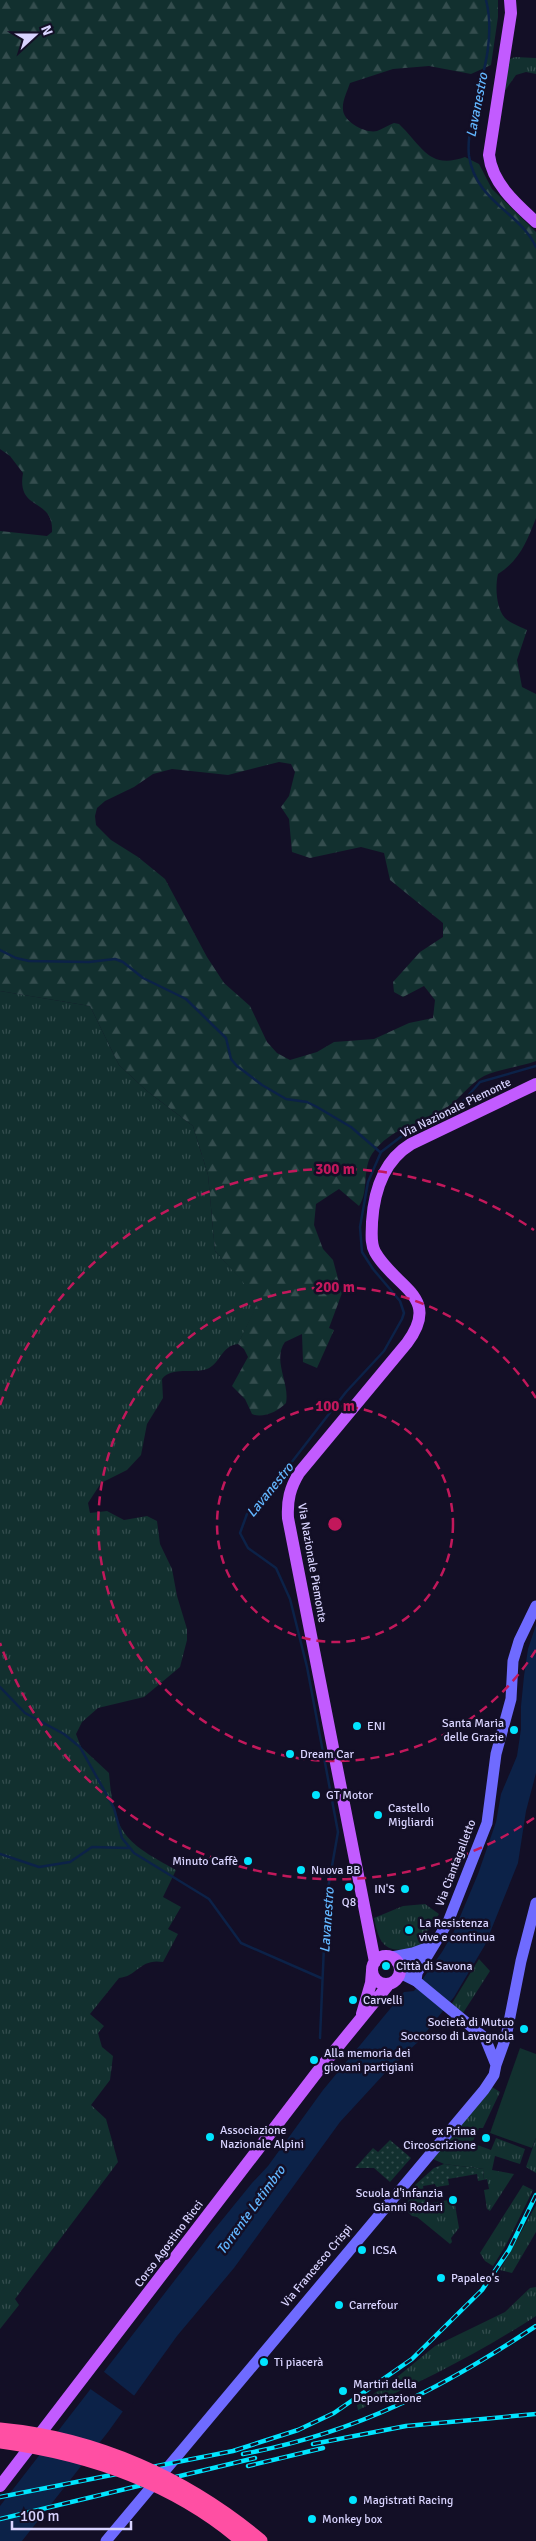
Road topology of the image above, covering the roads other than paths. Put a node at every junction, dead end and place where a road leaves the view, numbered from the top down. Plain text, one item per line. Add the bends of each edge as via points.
1 (510, 0) edge
2 (536, 222) edge
3 (536, 1084) edge
4 (536, 1606) edge
5 (536, 1903) edge
6 (432, 1946) junction
7 (388, 1964) junction
8 (417, 1982) junction
9 (389, 1984) junction
10 (360, 2019) junction
11 (496, 2065) junction
12 (0, 2430) edge
13 (0, 2441) edge
14 (0, 2486) edge
15 (106, 2541) edge
16 (243, 2541) edge
17 (260, 2541) edge

1 - 2 main road via 511,13 490,166 514,202
3 - 7 main road, Via Nazionale Piemonte via 400,1150 385,1169 373,1211 371,1236 374,1250 414,1297 419,1306 419,1325 299,1473 287,1501 369,1926
4 - 6 street, Via Ciantagalletto via 519,1640 512,1668 511,1699 496,1754 487,1823 448,1922
5 - 11 street, Via Francesco Crispi via 506,2037
6 - 7 street
6 - 8 street, Via Ciantagalletto via 417,1973
7 - 8 street
7 - 9 main road, Corso Agostino Ricci via 396,1980
7 - 9 main road via 376,1979
7 - 10 main road, Corso Agostino Ricci via 372,1983
8 - 11 street via 485,2038
9 - 10 main road, Corso Agostino Ricci
10 - 14 main road, Corso Agostino Ricci
11 - 15 street, Via Francesco Crispi via 494,2075 484,2090
12 - 17 highway, bridge via 86,2446 150,2470 206,2501
13 - 16 highway, bridge via 81,2456 133,2475 201,2510

